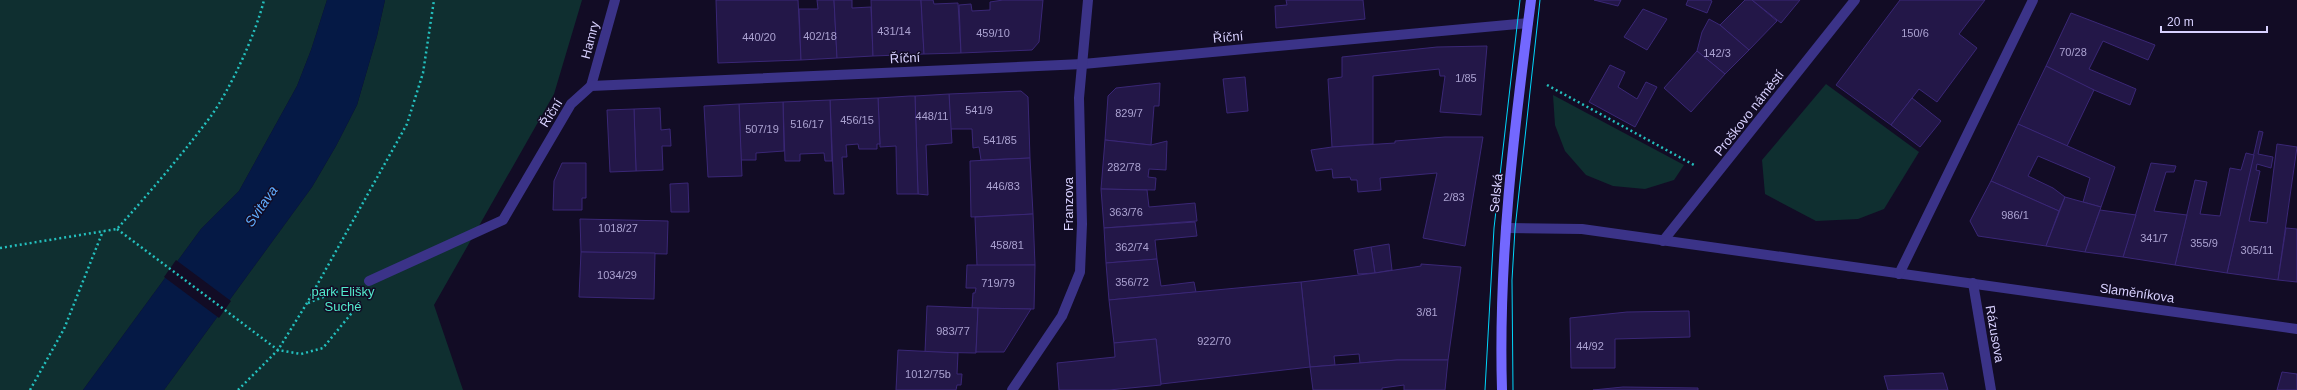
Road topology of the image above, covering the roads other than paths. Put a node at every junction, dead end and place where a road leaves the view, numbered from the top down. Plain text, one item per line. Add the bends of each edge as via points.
1 (615, 0) edge
2 (1088, 0) edge
3 (1531, 0) edge
4 (1855, 0) edge
5 (2033, 0) edge
6 (1528, 23) junction
7 (1083, 64) junction
8 (591, 86) junction
9 (1506, 228) junction
10 (1663, 241) junction
11 (1899, 274) junction
12 (369, 281) road end
13 (1973, 283) junction
14 (2297, 329) edge
15 (1012, 390) edge
16 (1502, 390) edge
17 (1991, 390) edge

1 - 8 street, Hamry
2 - 7 street, Franzova
3 - 6 main road, Selská
4 - 10 street, Proškovo náměstí
5 - 11 street
6 - 7 street, Říční
6 - 9 main road, Selská
7 - 8 street, Říční
7 - 15 street, Franzova via 1079,98 1082,224 1080,272 1062,316
8 - 12 street, Říční via 571,104 504,220
9 - 10 street via 1582,229
9 - 16 main road, Selská via 1502,283
10 - 11 street
11 - 13 street
13 - 14 street, Slaměníkova
13 - 17 street, Rázusova

